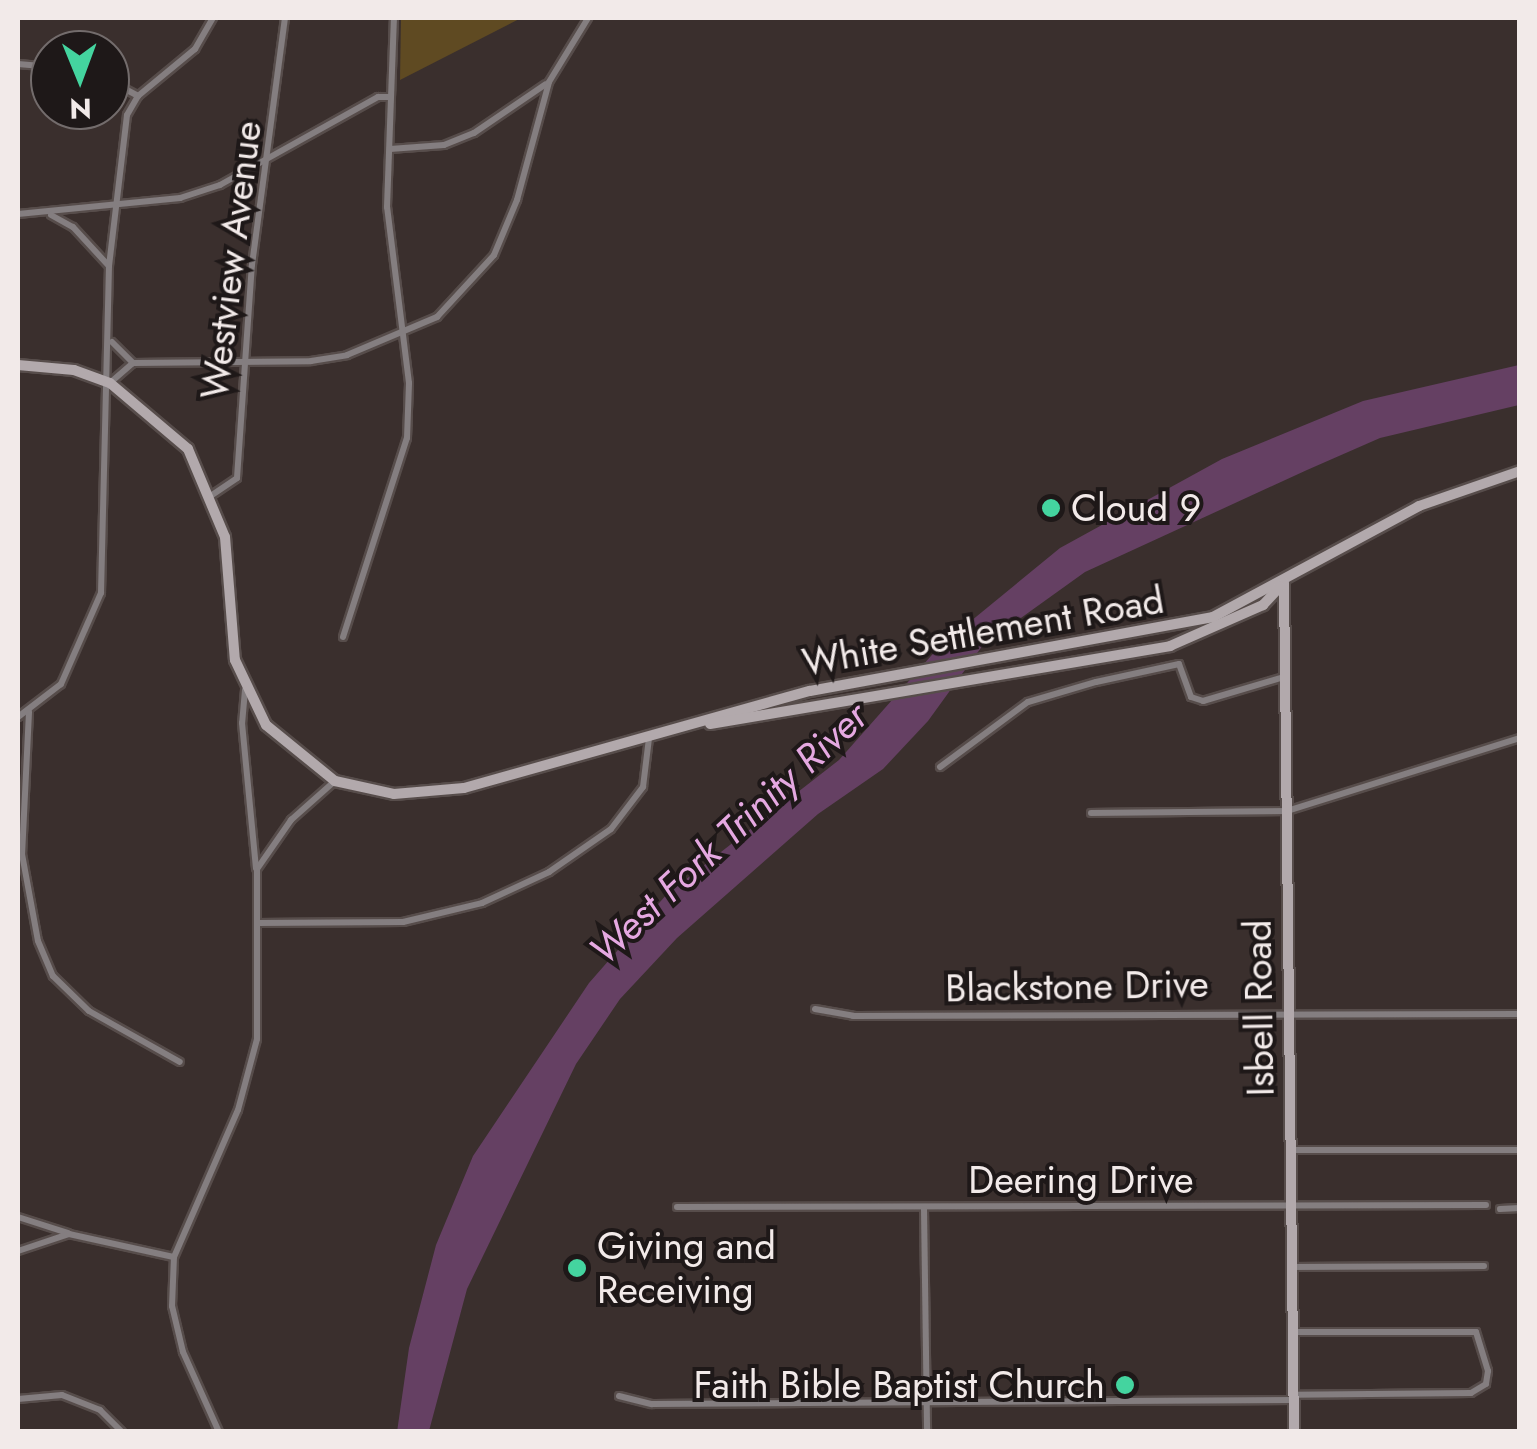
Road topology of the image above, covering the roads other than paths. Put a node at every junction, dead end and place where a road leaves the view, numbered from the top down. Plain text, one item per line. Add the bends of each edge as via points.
1 (213, 18) edge
2 (285, 18) edge
3 (394, 18) edge
4 (588, 18) edge
5 (549, 82) junction
6 (130, 92) edge
7 (138, 96) junction
8 (390, 97) junction
9 (390, 149) junction
10 (268, 162) junction
11 (112, 209) junction
12 (18, 214) edge
13 (49, 214) junction
14 (109, 266) junction
15 (402, 334) junction
16 (110, 340) junction
17 (134, 362) junction
18 (243, 364) junction
19 (18, 365) edge
20 (110, 383) junction
21 (1520, 471) edge
22 (212, 495) junction
23 (1284, 583) junction
24 (343, 636) dead end
25 (1286, 676) junction
26 (245, 690) junction
27 (30, 712) junction
28 (18, 717) edge
29 (688, 728) junction
30 (649, 738) junction
31 (1520, 738) edge
32 (940, 767) dead end
33 (335, 781) junction
34 (1287, 811) junction
35 (1091, 814) dead end
36 (256, 869) junction
37 (258, 922) junction
38 (815, 1009) dead end
39 (1290, 1012) junction
40 (1520, 1014) edge
41 (180, 1062) dead end
42 (1291, 1150) junction
43 (1520, 1150) edge
44 (1486, 1205) dead end
45 (1292, 1206) junction
46 (677, 1207) dead end
47 (1500, 1208) dead end
48 (1520, 1208) edge
49 (924, 1209) junction
50 (18, 1216) edge
51 (70, 1234) junction
52 (18, 1251) edge
53 (174, 1257) junction
54 (1484, 1266) dead end
55 (1292, 1268) junction
56 (1293, 1332) junction
57 (620, 1396) dead end
58 (1294, 1398) junction
59 (18, 1399) edge
60 (927, 1402) junction
61 (120, 1430) edge
62 (220, 1432) edge
63 (927, 1432) edge
64 (1294, 1432) edge

1 - 7 street via 195,49
2 - 10 street, Westview Avenue
3 - 8 street
4 - 5 street
5 - 9 street via 474,133 444,145
5 - 15 street via 517,200 494,255 450,305
6 - 7 street
7 - 11 street via 123,132
8 - 9 street
8 - 10 street via 378,97
9 - 15 street via 390,256
10 - 11 street via 180,198
10 - 18 street, Westview Avenue
11 - 13 street
11 - 14 street
12 - 13 street
13 - 14 street via 73,227
14 - 16 street
15 - 18 street via 346,355
15 - 24 street via 407,438
16 - 17 street
16 - 20 street
17 - 18 street
17 - 20 street
18 - 22 street, Westview Avenue via 237,478
19 - 20 main road, White Settlement Road via 74,370
20 - 22 main road, White Settlement Road via 188,449
20 - 27 street via 101,593 61,684
21 - 23 main road, White Settlement Road via 1418,506
22 - 26 main road, White Settlement Road via 225,537 232,641
23 - 25 main road, Isbell Road
23 - 29 main road, White Settlement Road via 1213,617 744,707
23 - 29 main road, White Settlement Road via 1264,605 1198,636
25 - 32 street via 1203,700 1191,697 1178,664 1096,682 1028,702
25 - 34 main road, Isbell Road
26 - 33 main road, White Settlement Road via 266,725
26 - 36 street via 242,723
27 - 28 street
27 - 41 street via 22,854 38,942 54,976 89,1011
29 - 30 main road, White Settlement Road
30 - 33 main road, White Settlement Road via 429,793 394,794
30 - 37 street via 643,787 610,829 549,872 482,903 403,922
31 - 34 street
33 - 36 street via 291,820
34 - 35 street
34 - 39 main road, Isbell Road
36 - 37 street
37 - 53 street via 262,1006 250,1070
38 - 39 street, Blackstone Drive via 853,1016
39 - 40 street, Blackstone Drive
39 - 42 main road, Isbell Road
42 - 43 street
42 - 45 main road, Isbell Road
44 - 45 street, Deering Drive
45 - 49 street, Deering Drive
45 - 55 main road, Isbell Road
46 - 49 street, Deering Drive
47 - 48 street
49 - 60 street
50 - 51 street
51 - 52 street
51 - 53 street
53 - 62 street via 172,1306 183,1352
54 - 55 street
55 - 56 main road, Isbell Road
56 - 58 main road, Isbell Road
56 - 58 street via 1476,1332 1488,1370 1486,1384 1471,1393
57 - 60 street via 652,1404
58 - 60 street
58 - 64 main road, Isbell Road
59 - 61 street via 62,1396 100,1410
60 - 63 street

